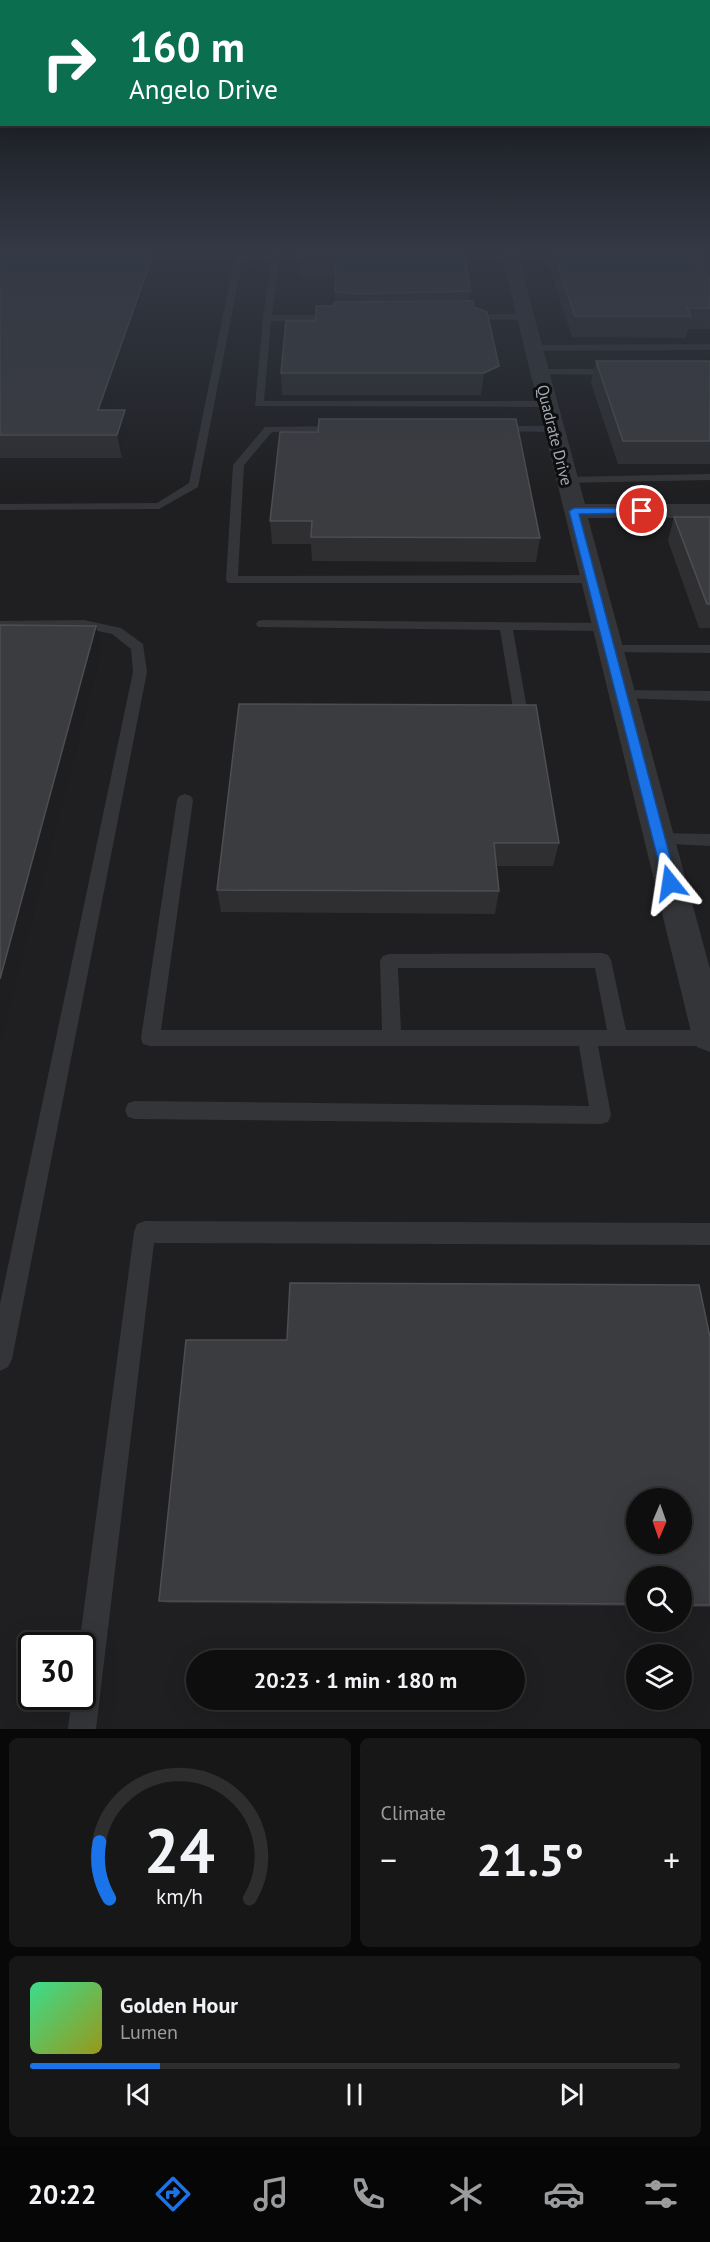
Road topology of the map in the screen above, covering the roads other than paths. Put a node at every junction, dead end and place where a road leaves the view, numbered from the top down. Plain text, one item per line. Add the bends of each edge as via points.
1 (224, 333) edge
2 (266, 333) edge
3 (529, 333) edge
4 (710, 347) edge
5 (536, 360) junction
6 (630, 373) edge
7 (547, 404) junction
8 (352, 429) edge
9 (482, 429) edge
10 (553, 429) junction
11 (710, 477) edge
12 (566, 480) junction
13 (0, 507) edge
14 (574, 511) junction
15 (710, 511) edge
16 (591, 579) junction
17 (263, 624) dead end
18 (0, 625) edge
19 (506, 626) junction
20 (607, 638) junction
21 (710, 649) edge
22 (622, 695) junction
23 (710, 696) edge
24 (521, 714) edge
25 (185, 800) dead end
26 (659, 840) junction
27 (710, 840) edge
28 (710, 1037) edge
29 (392, 1038) junction
30 (587, 1038) junction
31 (618, 1038) junction
32 (135, 1110) dead end
33 (710, 1234) edge
34 (0, 1359) edge
35 (82, 1729) edge

1 - 13 lane via 194,485 159,506
2 - 7 lane via 259,404
3 - 5 street, Quadrate Drive
4 - 5 lane
5 - 6 lane
5 - 7 street, Quadrate Drive
7 - 10 street, Quadrate Drive
8 - 16 lane via 269,429 239,465 232,580
9 - 10 lane
10 - 12 street, Quadrate Drive
11 - 12 lane
12 - 14 street, Quadrate Drive
14 - 15 street
14 - 16 street, Quadrate Drive
16 - 20 street, Quadrate Drive
17 - 19 lane
18 - 34 lane via 84,624 116,631 138,647 140,672
19 - 20 lane
19 - 24 lane
20 - 21 lane
20 - 22 street, Quadrate Drive
22 - 23 lane
22 - 26 street, Quadrate Drive
25 - 29 lane via 150,1038
26 - 27 lane
26 - 28 street, Quadrate Drive
28 - 31 lane
29 - 30 lane
29 - 31 lane via 389,961 602,960
30 - 31 lane
30 - 32 lane via 601,1115
33 - 35 lane via 145,1232

